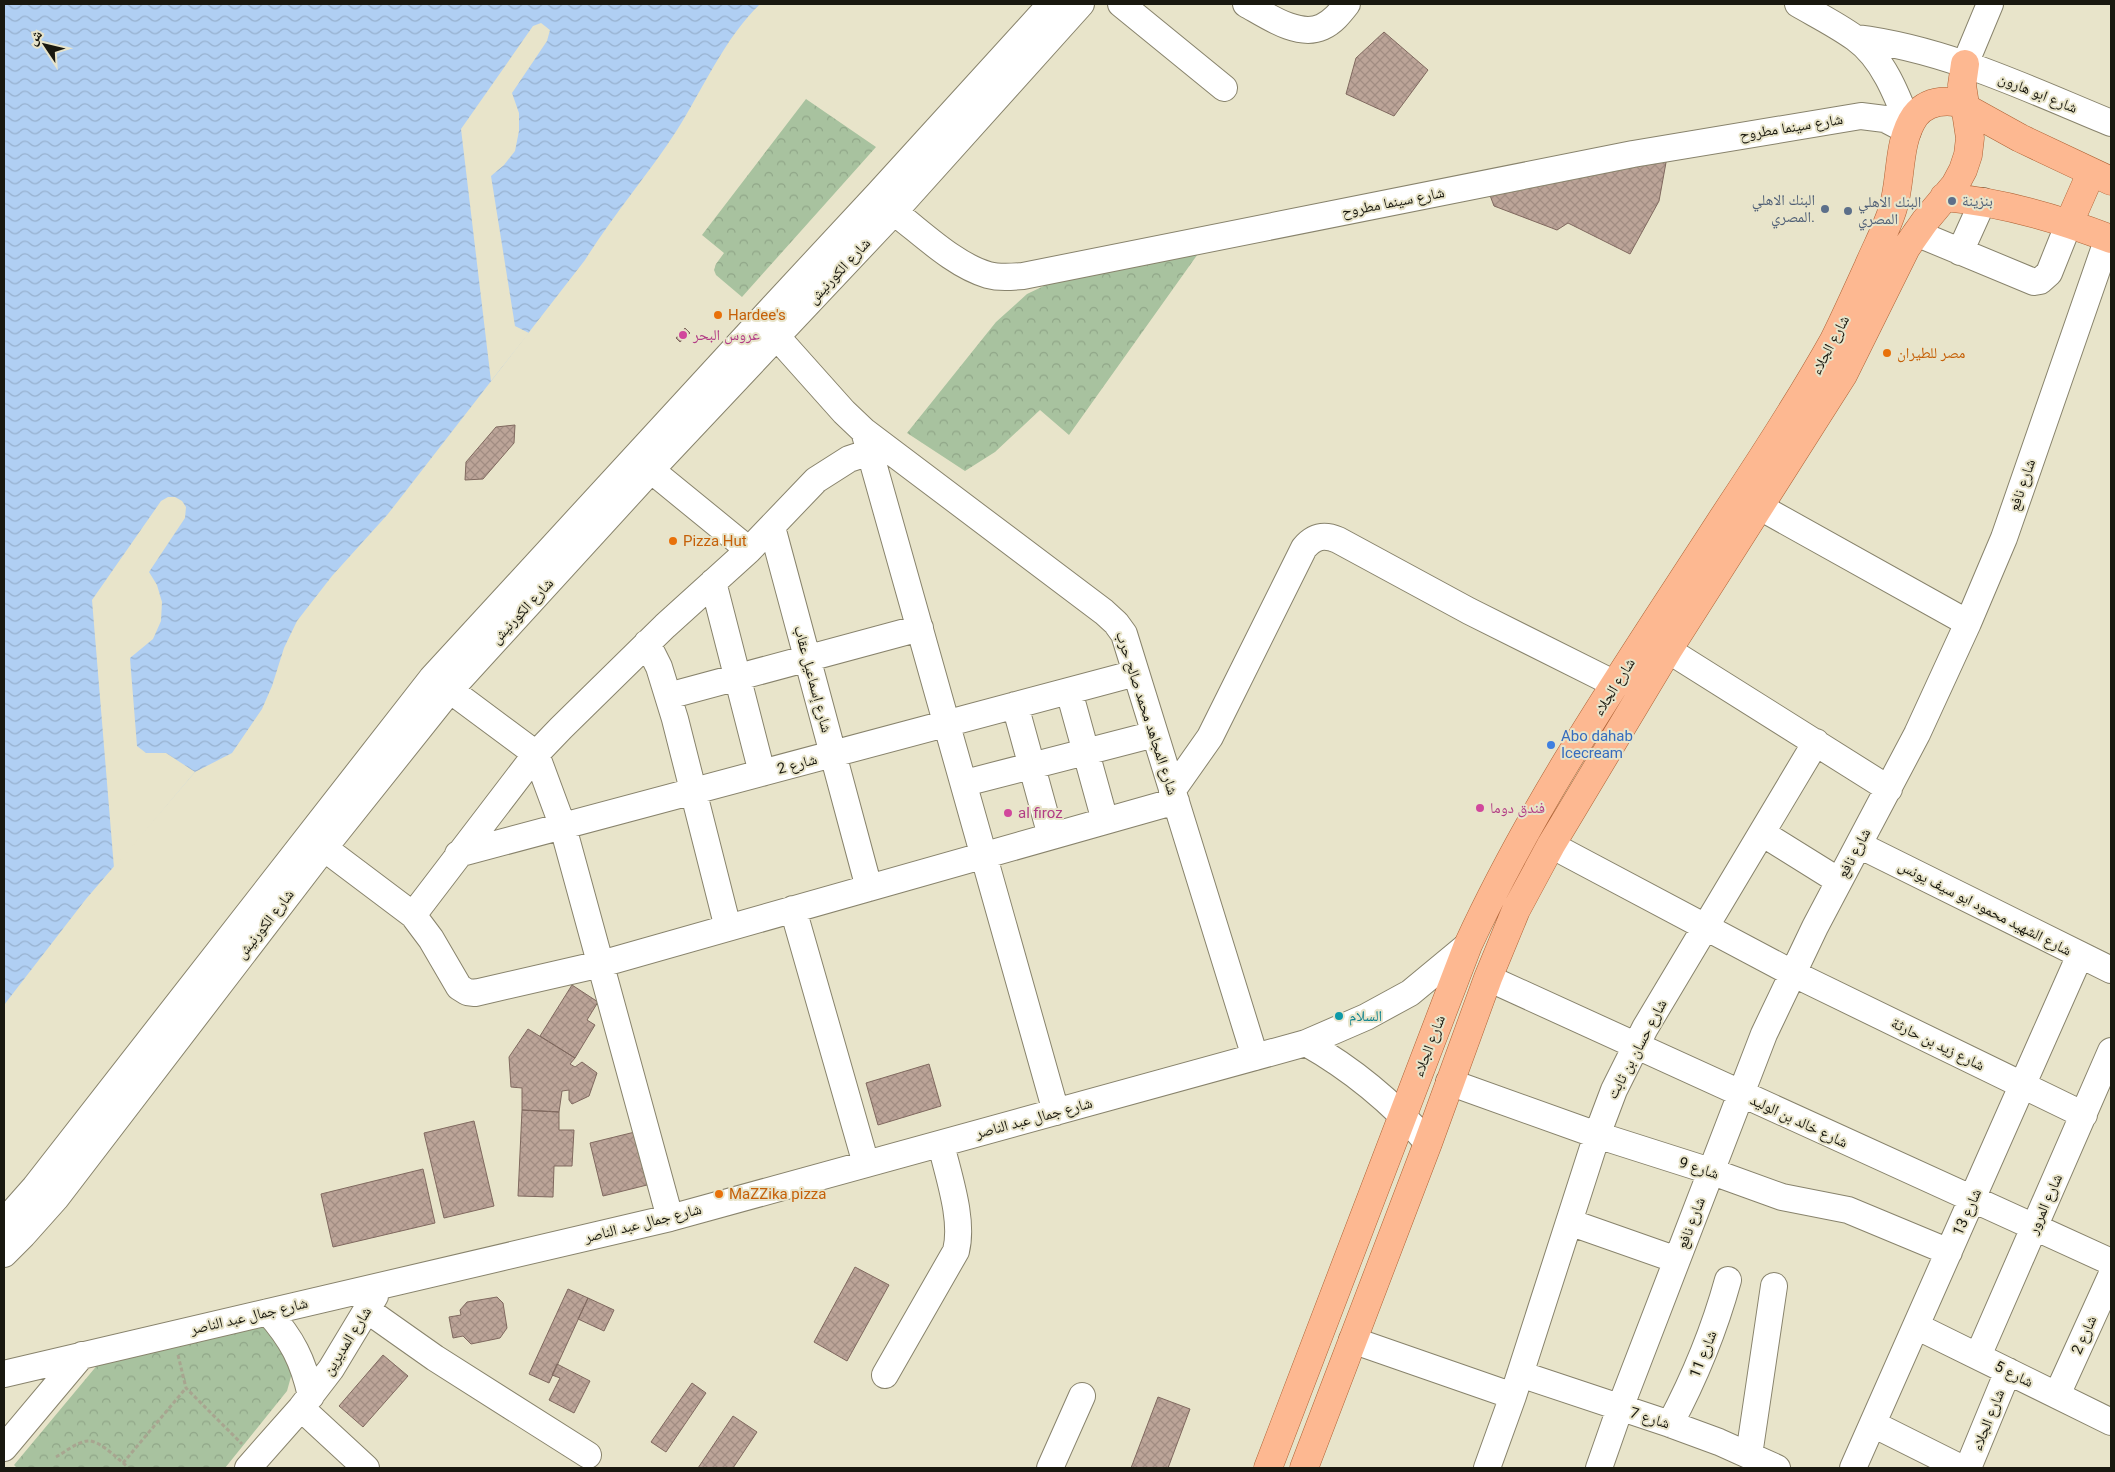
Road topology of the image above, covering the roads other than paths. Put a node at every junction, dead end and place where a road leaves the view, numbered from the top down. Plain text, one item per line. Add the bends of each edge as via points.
1 (1050, 4) edge
2 (1081, 4) edge
3 (1121, 4) edge
4 (1246, 4) edge
5 (1347, 4) edge
6 (1798, 4) edge
7 (1990, 4) edge
8 (1856, 38) junction
9 (1964, 64) junction
10 (1224, 88) dead end
11 (1965, 106) junction
12 (2111, 122) edge
13 (1909, 128) junction
14 (2101, 177) edge
15 (1944, 197) junction
16 (1984, 201) junction
17 (894, 212) junction
18 (2069, 223) junction
19 (1916, 233) junction
20 (2110, 238) edge
21 (1960, 252) junction
22 (777, 337) junction
23 (867, 442) junction
24 (651, 470) junction
25 (1760, 507) junction
26 (772, 527) junction
27 (750, 550) junction
28 (713, 582) junction
29 (1968, 623) junction
30 (920, 628) junction
31 (647, 644) junction
32 (1668, 650) junction
33 (808, 658) junction
34 (1136, 672) junction
35 (738, 677) junction
36 (1615, 684) junction
37 (450, 690) junction
38 (1069, 691) junction
39 (668, 696) junction
40 (1015, 705) junction
41 (948, 723) junction
42 (1155, 734) junction
43 (1816, 742) junction
44 (1086, 751) junction
45 (536, 754) junction
46 (833, 754) junction
47 (1032, 765) junction
48 (762, 773) junction
49 (965, 783) junction
50 (1889, 788) junction
51 (692, 792) junction
52 (1174, 796) junction
53 (1105, 821) junction
54 (563, 827) junction
55 (1762, 834) junction
56 (1051, 836) junction
57 (1551, 845) junction
58 (1859, 845) junction
59 (324, 848) junction
60 (458, 854) junction
61 (985, 855) junction
62 (1839, 881) junction
63 (868, 888) junction
64 (793, 909) junction
65 (413, 915) junction
66 (1706, 927) junction
67 (728, 928) junction
68 (1468, 945) junction
69 (2080, 955) junction
70 (601, 964) junction
71 (2111, 970) edge
72 (1792, 973) junction
73 (1488, 978) junction
74 (1306, 1044) junction
75 (1635, 1046) junction
76 (2111, 1051) edge
77 (1255, 1058) junction
78 (1449, 1082) junction
79 (2023, 1085) junction
80 (1741, 1094) junction
81 (1056, 1112) junction
82 (1403, 1114) junction
83 (2084, 1115) junction
84 (1597, 1135) junction
85 (1428, 1142) junction
86 (941, 1144) junction
87 (866, 1164) junction
88 (1710, 1171) junction
89 (1972, 1200) junction
90 (670, 1218) junction
91 (4, 1222) edge
92 (1569, 1222) junction
93 (2035, 1228) junction
94 (1949, 1252) junction
95 (4, 1254) edge
96 (1677, 1260) junction
97 (2111, 1262) edge
98 (2111, 1276) edge
99 (1728, 1280) dead end
100 (382, 1285) junction
101 (1774, 1286) dead end
102 (367, 1310) junction
103 (268, 1312) junction
104 (1916, 1326) junction
105 (1352, 1340) junction
106 (82, 1355) junction
107 (1978, 1356) junction
108 (2008, 1371) junction
109 (4, 1374) edge
110 (885, 1375) dead end
111 (1516, 1385) junction
112 (2057, 1395) junction
113 (1082, 1396) dead end
114 (306, 1402) junction
115 (1620, 1408) junction
116 (2111, 1422) edge
117 (1670, 1424) junction
118 (1873, 1424) junction
119 (4, 1448) edge
120 (588, 1455) dead end
121 (1749, 1455) junction
122 (253, 1463) edge
123 (366, 1468) edge
124 (1050, 1468) edge
125 (1268, 1468) edge
126 (1304, 1468) edge
127 (1487, 1468) edge
128 (1599, 1468) edge
129 (1778, 1468) edge
130 (1853, 1468) edge
131 (1961, 1468) edge
132 (1968, 1468) edge

1 - 91 street, شارع الكورنيش via 432,678 35,1187
2 - 17 street, شارع الكورنيش
3 - 10 street
4 - 5 street via 1284,25 1305,29 1320,28
6 - 8 street
7 - 9 street
8 - 9 street, شارع ابو هارون via 1907,46
8 - 13 street via 1884,73 1899,99
9 - 11 main road, شارع الجلاء
9 - 12 street, شارع ابو هارون
11 - 13 main road, شارع الجلاء via 1949,101 1932,103 1922,108
11 - 14 main road via 1994,124
11 - 15 main road, شارع الجلاء via 1970,138 1968,155 1963,170
13 - 17 street, شارع سينما مطروح via 1885,119 1861,116 1633,154 1023,276 998,276 974,270 958,262
13 - 36 main road, شارع الجلاء via 1892,211 1839,330 1786,421
14 - 18 main road
15 - 16 main road
15 - 19 main road, شارع الجلاء
16 - 18 main road
16 - 21 street
17 - 22 street, شارع الكورنيش
18 - 20 main road
18 - 21 street via 2049,273 2040,281 2028,281
19 - 21 street
19 - 25 main road, شارع الجلاء via 1844,375
20 - 29 street, شارع نافع via 2004,538
22 - 23 street, شارع المجاهد محمد صالح حرب
22 - 24 street, شارع الكورنيش
23 - 26 street via 798,496
23 - 30 street
23 - 34 street, شارع المجاهد محمد صالح حرب via 1104,612 1124,634
24 - 27 street
24 - 37 street, شارع الكورنيش
25 - 29 street
25 - 32 main road, شارع الجلاء
26 - 27 street
26 - 33 street, شارع إسماعيل عقاب
27 - 28 street
28 - 31 street
28 - 35 street
29 - 50 street, شارع نافع
30 - 33 street
30 - 41 street
31 - 39 street via 659,667
31 - 45 street
32 - 43 street
32 - 57 main road, شارع الجلاء
33 - 35 street
33 - 46 street, شارع إسماعيل عقاب
34 - 38 street, شارع 2
34 - 42 street, شارع المجاهد محمد صالح حرب
35 - 39 street
35 - 48 street
36 - 52 street via 1468,611 1338,540 1318,536 1304,548 1210,737
36 - 68 main road, شارع الجلاء via 1522,838
37 - 45 street
37 - 59 street, شارع الكورنيش
38 - 40 street, شارع 2
38 - 44 street
39 - 51 street
40 - 41 street, شارع 2
40 - 47 street
41 - 46 street, شارع 2
41 - 49 street
42 - 44 street
42 - 52 street, شارع المجاهد محمد صالح حرب
43 - 50 street
43 - 55 street, شارع حسان بن ثابت
44 - 47 street
44 - 53 street
45 - 54 street
45 - 60 street
46 - 48 street, شارع 2
46 - 63 street, شارع إسماعيل عقاب
47 - 49 street
47 - 56 street
48 - 51 street, شارع 2
49 - 61 street
50 - 58 street, شارع نافع
51 - 54 street, شارع 2
51 - 67 street
52 - 53 street
52 - 77 street, شارع المجاهد محمد صالح حرب
53 - 56 street
54 - 60 street, شارع 2
54 - 70 street
55 - 62 street
55 - 66 street, شارع حسان بن ثابت
56 - 61 street
57 - 66 street, شارع زيد بن حارثة
57 - 73 main road, شارع الجلاء via 1516,910
58 - 62 street, شارع نافع
58 - 69 street, شارع الشهيد محمود ابو سيف يونس
59 - 65 street
59 - 95 street, شارع الكورنيش via 56,1198
60 - 65 street
61 - 63 street
61 - 81 street
62 - 72 street, شارع نافع
63 - 64 street
64 - 67 street
64 - 87 street
65 - 70 street via 431,939 453,979 467,992 485,992
66 - 72 street, شارع زيد بن حارثة
66 - 75 street, شارع حسان بن ثابت
67 - 70 street
68 - 74 street, شارع جمال عبد الناصر via 1410,993
68 - 82 main road, شارع الجلاء
69 - 71 street, شارع الشهيد محمود ابو سيف يونس
69 - 79 street, شارع 13
70 - 90 street
72 - 79 street, شارع زيد بن حارثة
72 - 80 street, شارع نافع
73 - 75 street, شارع خالد بن الوليد
73 - 78 main road, شارع الجلاء
74 - 77 street, شارع جمال عبد الناصر
74 - 82 street via 1349,1068
75 - 80 street, شارع خالد بن الوليد
75 - 84 street, شارع حسان بن ثابت
76 - 83 street, شارع المرور
77 - 81 street, شارع جمال عبد الناصر
78 - 84 street, شارع 9
78 - 85 main road, شارع الجلاء
79 - 83 street, شارع زيد بن حارثة
79 - 89 street, شارع 13
80 - 88 street, شارع نافع
80 - 89 street, شارع خالد بن الوليد
81 - 86 street, شارع جمال عبد الناصر
82 - 85 street
82 - 125 main road, شارع الجلاء
83 - 93 street, شارع المرور
84 - 88 street, شارع 9
84 - 92 street, شارع حسان بن ثابت
85 - 105 main road, شارع الجلاء
86 - 87 street, شارع جمال عبد الناصر
86 - 110 street via 958,1223 956,1251
87 - 90 street, شارع جمال عبد الناصر
88 - 94 street, شارع 9 via 1782,1197 1848,1210
88 - 96 street, شارع نافع
89 - 93 street, شارع خالد بن الوليد
89 - 94 street, شارع 13
90 - 100 street, شارع جمال عبد الناصر
92 - 96 street
92 - 111 street, شارع حسان بن ثابت
93 - 97 street, شارع خالد بن الوليد
93 - 107 street, شارع المرور
94 - 104 street, شارع 13
96 - 115 street, شارع نافع
98 - 112 street, شارع 2
99 - 117 street, شارع 11 via 1704,1354
100 - 102 street, شارع المديرين
100 - 103 street, شارع جمال عبد الناصر
101 - 121 street
102 - 114 street, شارع المديرين
102 - 120 street via 435,1358
103 - 106 street, شارع جمال عبد الناصر
103 - 114 street, شارع المديرين via 297,1350 306,1372
104 - 107 street, شارع 5
104 - 118 street, شارع 13
105 - 111 street, شارع 7
105 - 126 main road, شارع الجلاء
106 - 109 street, شارع جمال عبد الناصر
106 - 119 street
107 - 108 street, شارع 5
108 - 112 street, شارع 5
108 - 132 street, شارع الجلاء
111 - 115 street, شارع 7
111 - 127 street, شارع حسان بن ثابت
112 - 116 street, شارع 5
113 - 124 street
114 - 122 street, شارع المديرين
114 - 123 street
115 - 117 street, شارع 7
115 - 128 street, شارع نافع
117 - 121 street, شارع 7
118 - 130 street, شارع 13
118 - 131 street
121 - 129 street, شارع 7

